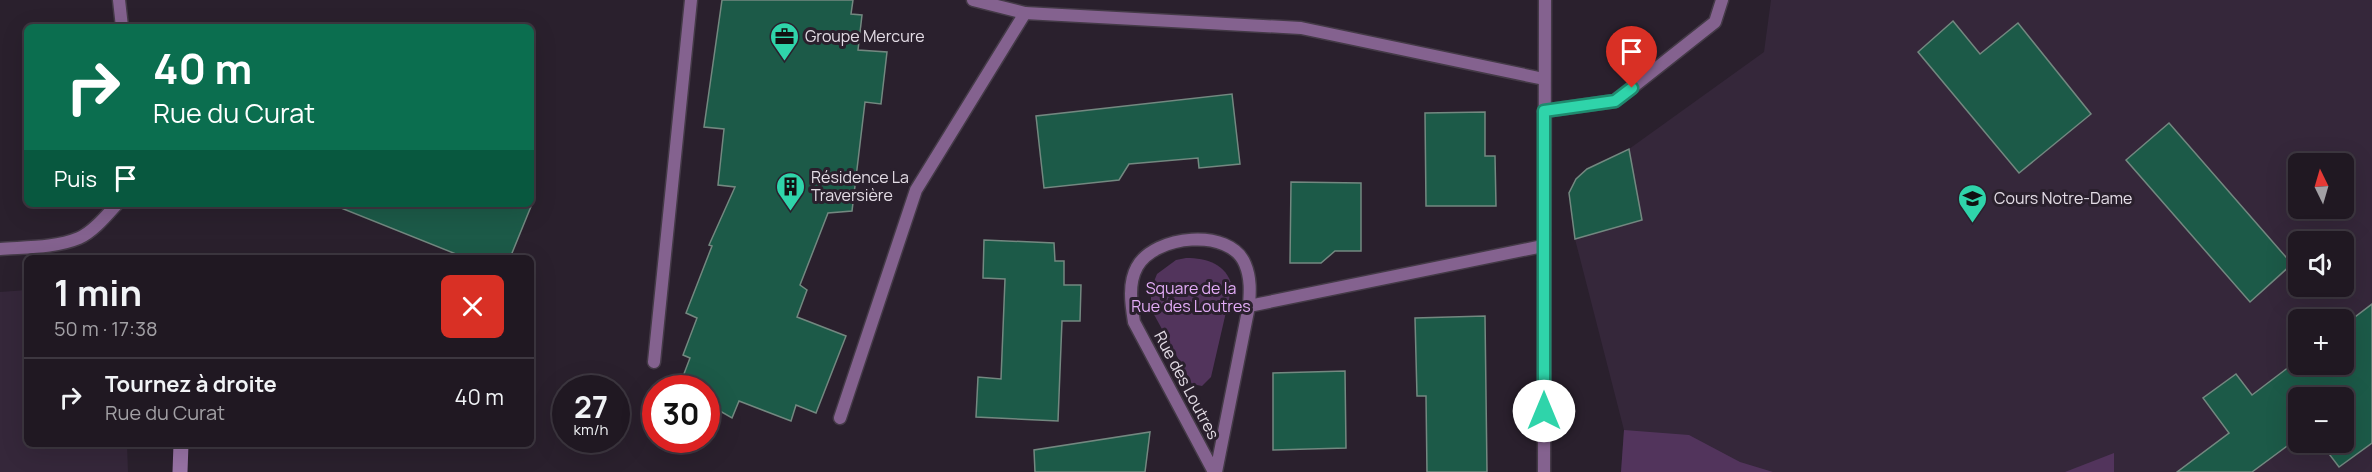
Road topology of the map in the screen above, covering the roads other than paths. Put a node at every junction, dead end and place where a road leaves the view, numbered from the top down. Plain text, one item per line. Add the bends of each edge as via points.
1 (119, 0) edge
2 (691, 0) edge
3 (973, 0) edge
4 (1545, 0) edge
5 (1722, 0) edge
6 (1025, 13) junction
7 (122, 24) edge
8 (1544, 79) junction
9 (1544, 111) junction
10 (114, 207) edge
11 (1543, 246) junction
12 (0, 249) edge
13 (1249, 306) junction
14 (654, 362) dead end
15 (840, 418) dead end
16 (1215, 472) edge
17 (1544, 472) edge

1 - 7 street
2 - 14 street
3 - 6 street
4 - 8 street
5 - 9 street via 1715,22 1615,101
6 - 8 street via 1300,28
6 - 15 street via 916,190
8 - 9 street
9 - 11 street
10 - 12 street via 80,238
11 - 13 street
11 - 17 street
13 - 16 street, Rue des Loutres
13 - 16 street, Rue des Loutres via 1250,283 1245,263 1236,253 1214,242 1179,241 1163,246 1147,254 1132,282 1134,321

